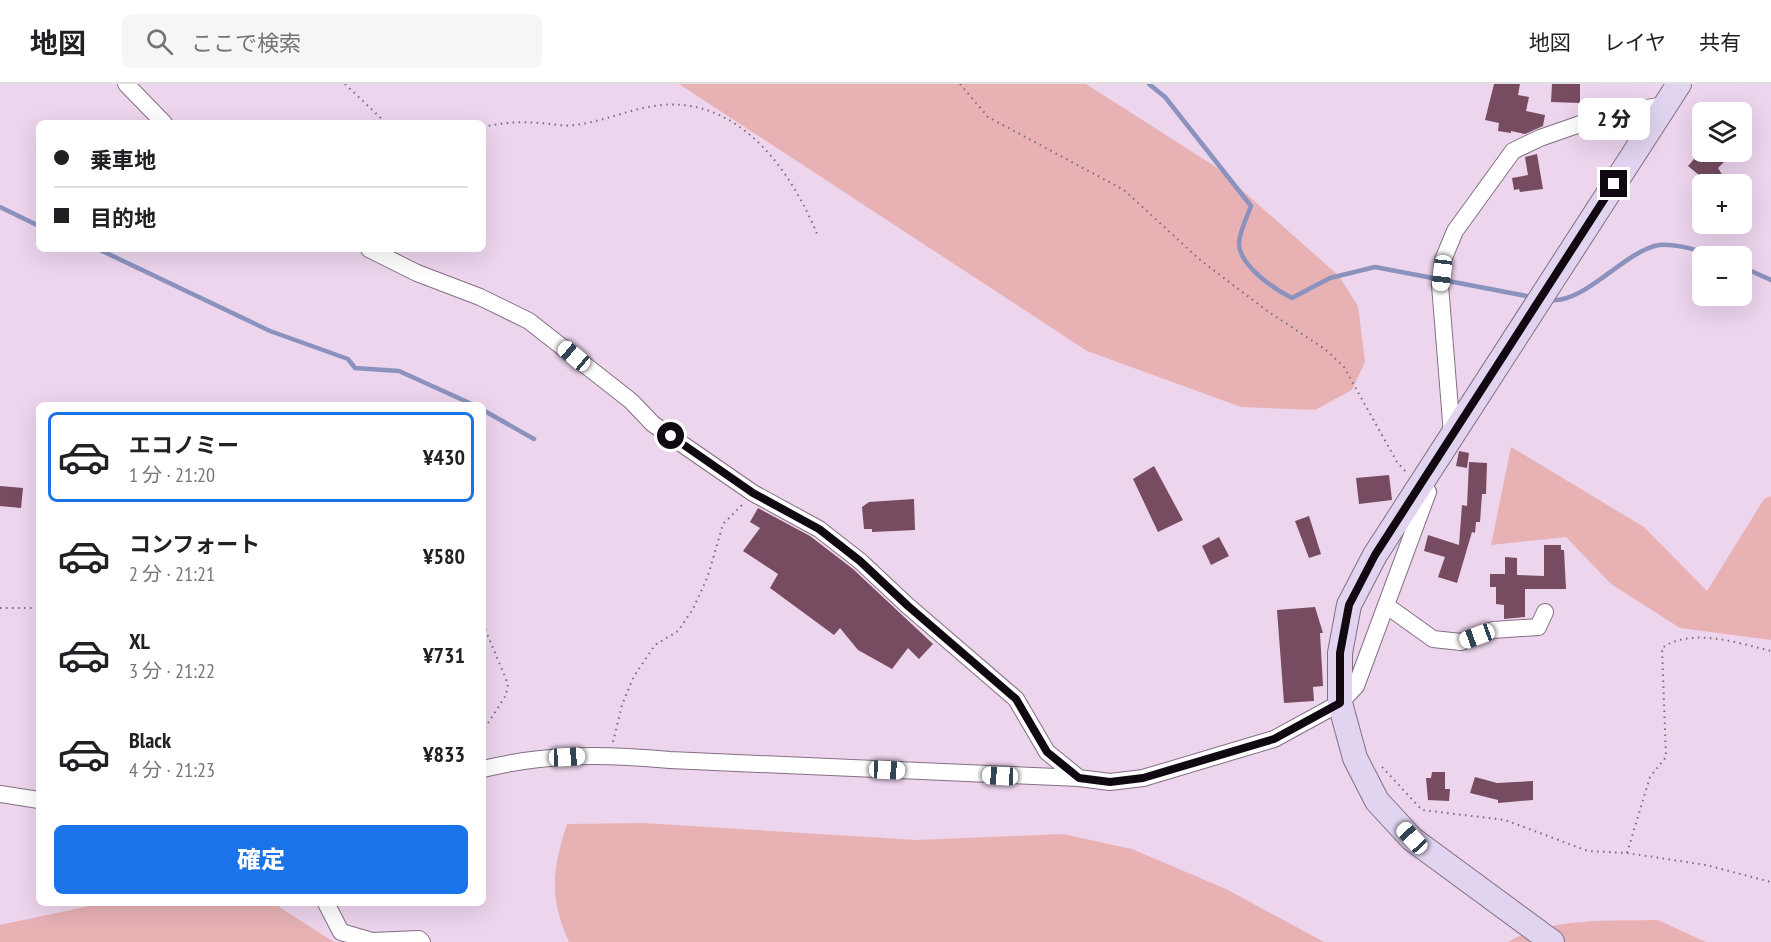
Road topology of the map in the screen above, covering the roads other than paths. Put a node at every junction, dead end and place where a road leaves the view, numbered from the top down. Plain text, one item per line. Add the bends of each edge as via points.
1 (126, 84) edge
2 (1679, 84) edge
3 (1664, 105) junction
4 (161, 120) edge
5 (375, 252) edge
6 (1452, 434) junction
7 (1419, 485) junction
8 (1387, 606) junction
9 (1545, 612) dead end
10 (1340, 703) junction
11 (486, 769) edge
12 (1079, 778) junction
13 (0, 794) edge
14 (36, 800) edge
15 (328, 906) edge
16 (422, 942) edge
17 (1552, 942) edge

1 - 4 street
2 - 3 street
3 - 6 street
3 - 6 street via 1606,115 1513,151 1455,231 1443,260 1440,285
5 - 12 street via 529,321 631,401 653,424 753,493 819,529 1016,699 1047,752
6 - 7 street
7 - 8 street via 1428,492
7 - 10 street via 1349,605 1340,653
8 - 9 street via 1433,639 1461,642 1493,630 1538,627
8 - 10 street via 1356,686
10 - 12 street via 1274,739 1154,775 1110,782
10 - 17 street via 1355,758 1377,801 1412,838
11 - 12 street via 524,759 610,754
13 - 14 street
15 - 16 street via 341,932 372,941

